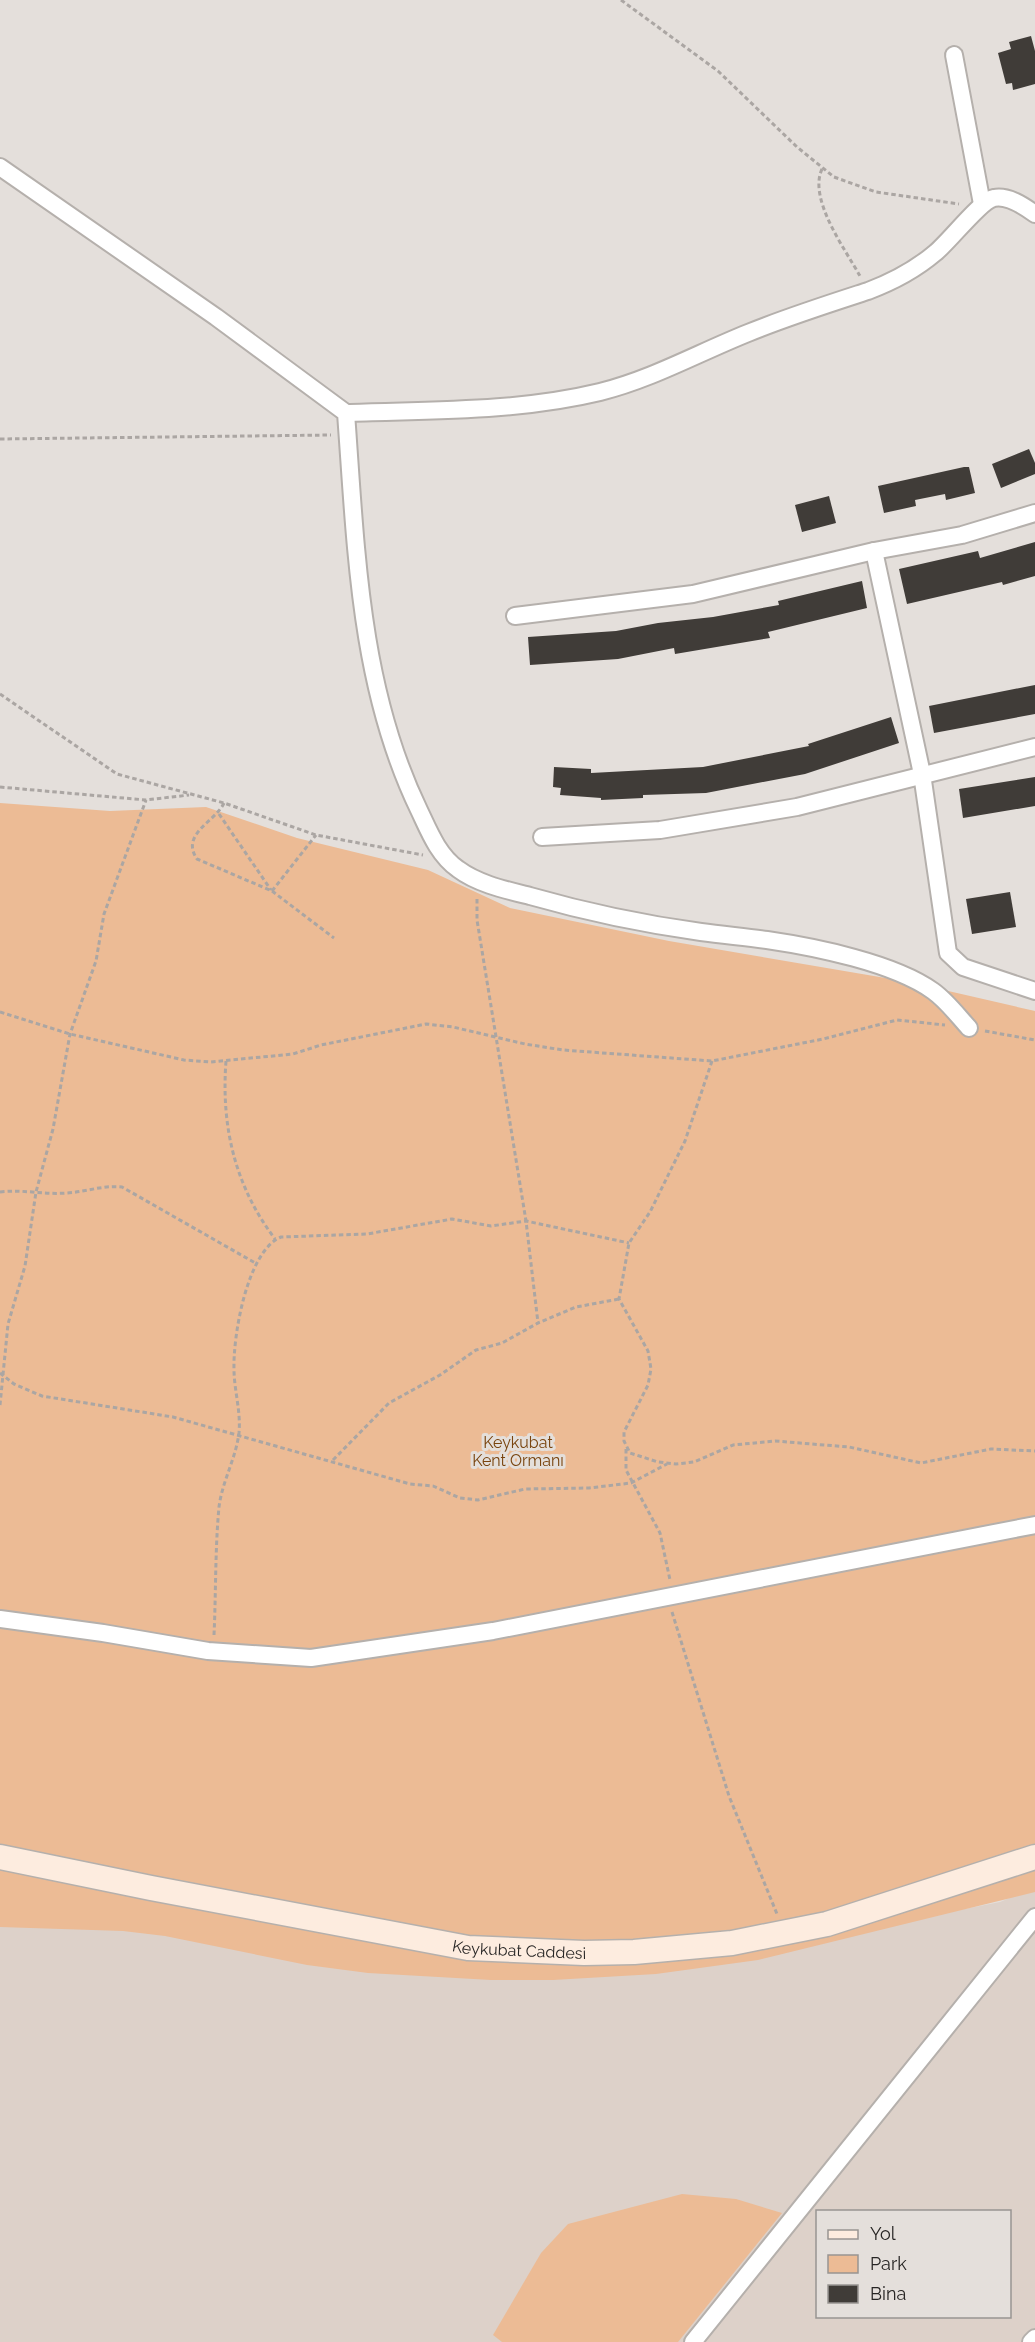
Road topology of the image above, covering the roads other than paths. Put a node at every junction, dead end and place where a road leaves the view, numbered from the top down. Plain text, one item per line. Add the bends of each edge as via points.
1 (954, 55) dead end
2 (0, 167) edge
3 (982, 204) junction
4 (1035, 214) edge
5 (346, 413) junction
6 (1035, 513) edge
7 (874, 551) junction
8 (515, 616) dead end
9 (1035, 747) edge
10 (922, 774) junction
11 (542, 837) dead end
12 (1034, 990) edge
13 (969, 1028) road end
14 (1035, 1525) edge
15 (0, 1620) edge
16 (0, 1857) edge
17 (1035, 1857) edge
18 (1035, 1917) edge
19 (1035, 2338) edge
20 (693, 2342) edge
21 (1031, 2342) edge

1 - 3 street
2 - 5 street
3 - 4 street via 992,198 1003,198
3 - 5 street via 927,260 901,276 602,391 498,408
5 - 13 street via 362,608 376,686 415,801 448,860 477,879 593,913 797,945 863,962 927,987
6 - 7 street via 962,535
7 - 8 street via 693,594
7 - 10 street
9 - 10 street
10 - 11 street via 797,807 660,830
10 - 12 street via 948,953 963,967
14 - 15 street via 493,1631 311,1658 214,1652
16 - 17 street, Keykubat Caddesi via 468,1948 545,1953 634,1952 732,1943 784,1933 873,1911
18 - 20 street
19 - 21 street

